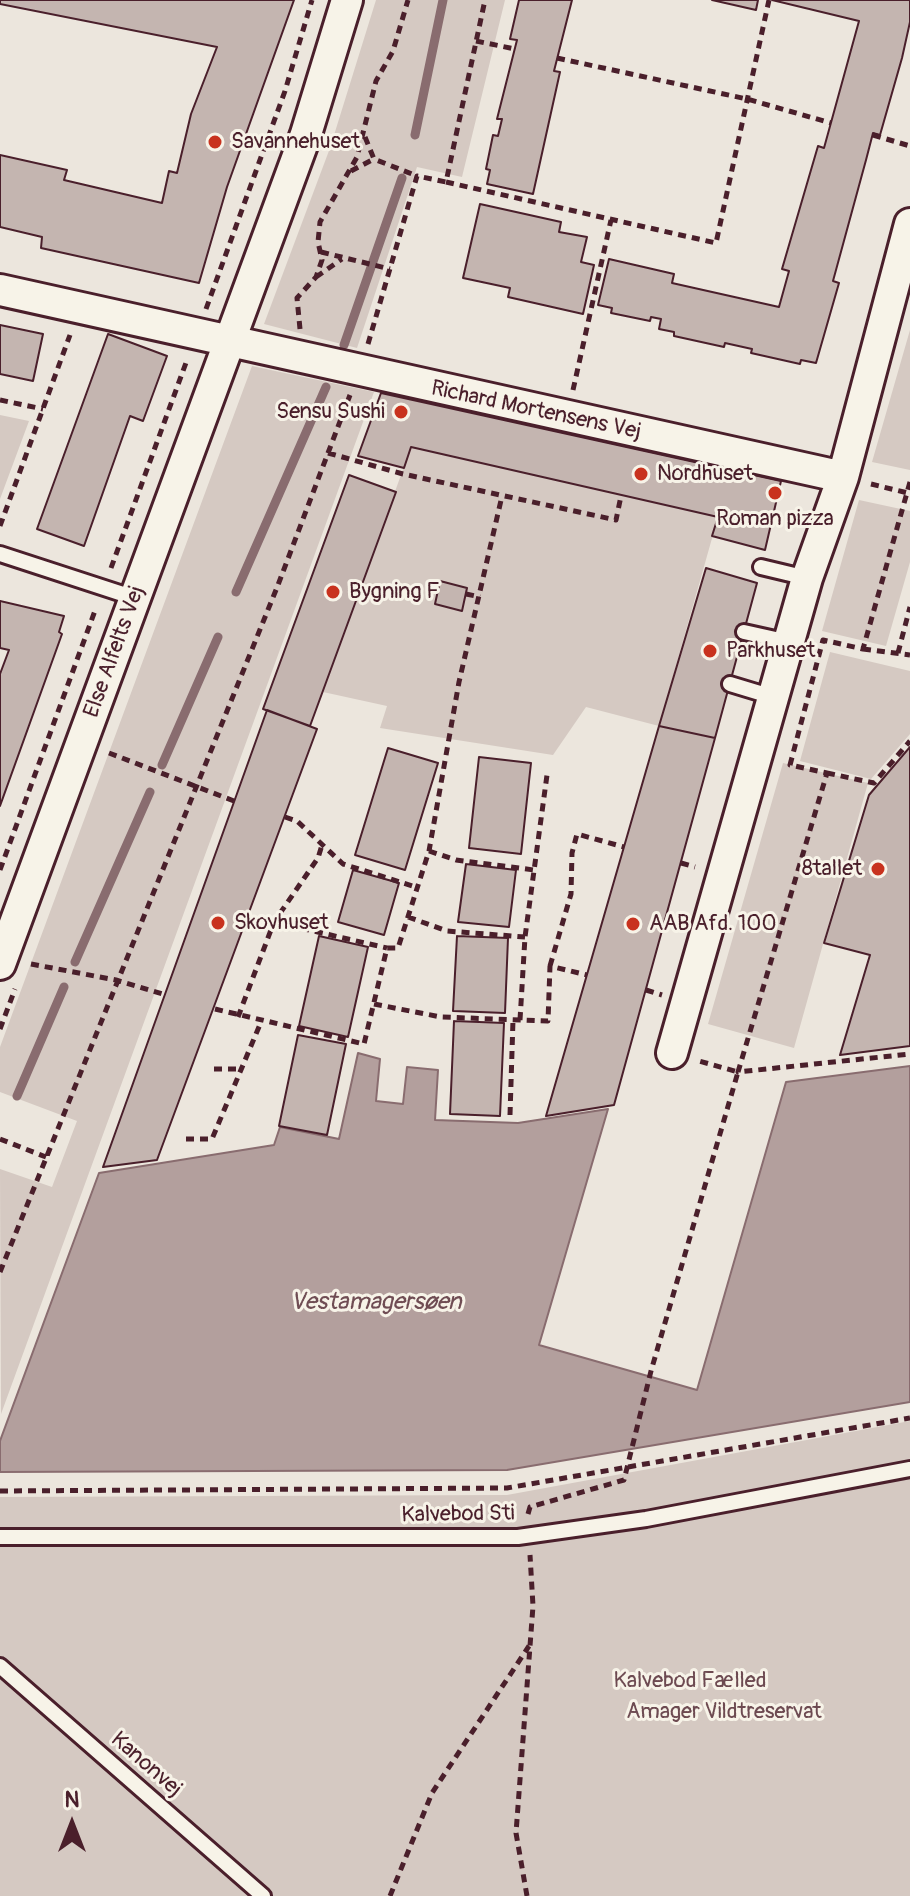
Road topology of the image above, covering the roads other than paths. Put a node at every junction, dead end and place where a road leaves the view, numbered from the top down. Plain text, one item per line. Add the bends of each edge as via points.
1 (347, 0) edge
2 (910, 224) edge
3 (0, 290) edge
4 (230, 340) junction
5 (843, 477) junction
6 (0, 554) edge
7 (761, 567) dead end
8 (807, 578) junction
9 (135, 598) junction
10 (744, 632) dead end
11 (789, 642) junction
12 (730, 684) dead end
13 (773, 697) junction
14 (2, 959) edge
15 (672, 1053) road end
16 (910, 1469) edge
17 (0, 1537) edge
18 (0, 1666) edge
19 (263, 1896) edge

1 - 4 street, Else Alfelts Vej via 318,100
2 - 5 street
3 - 4 street
4 - 5 street, Richard Mortensens Vej
4 - 9 street, Else Alfelts Vej
5 - 8 street
6 - 9 lane
7 - 8 lane
8 - 11 street
9 - 14 street, Else Alfelts Vej
10 - 11 lane
11 - 13 street
12 - 13 lane
13 - 15 street
16 - 17 lane, Kalvebod Sti via 646,1519 524,1536
18 - 19 lane, Kanonvej

